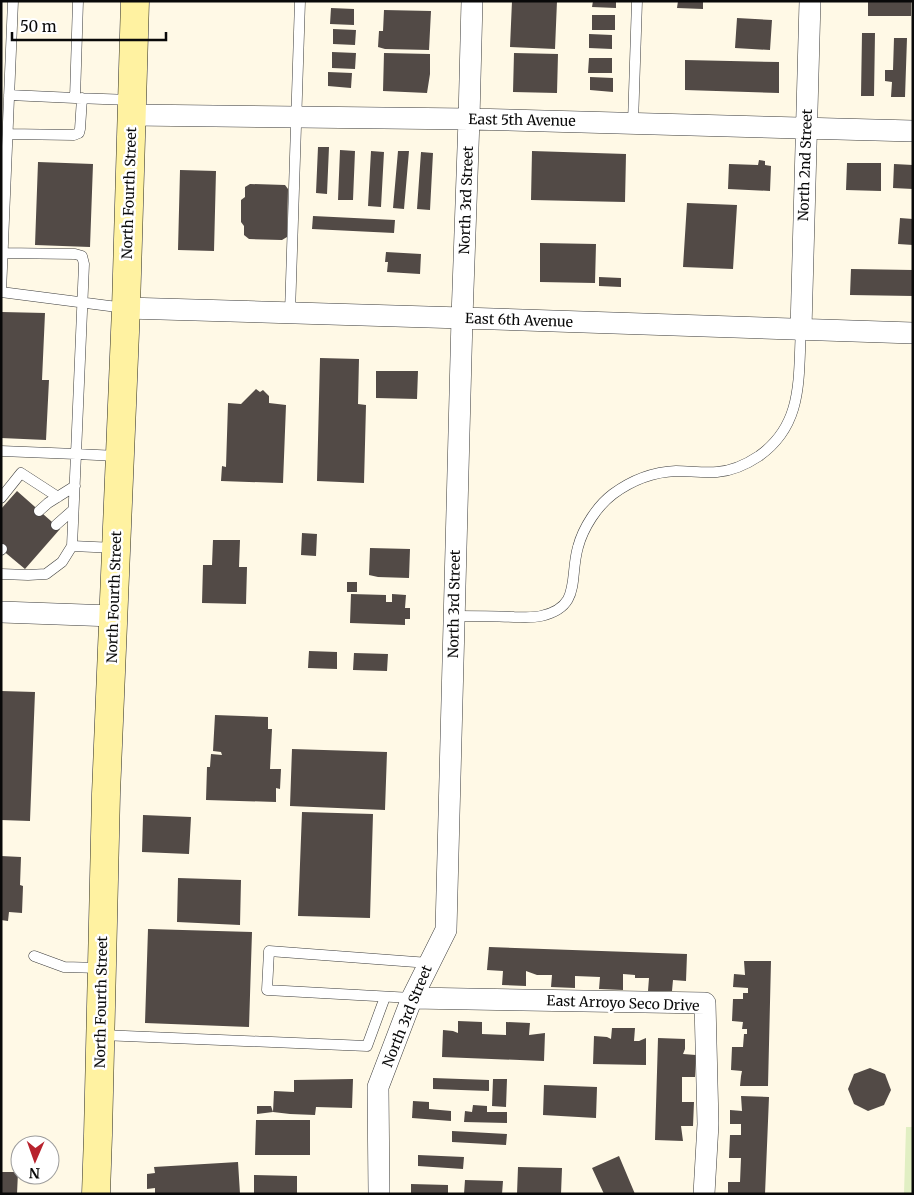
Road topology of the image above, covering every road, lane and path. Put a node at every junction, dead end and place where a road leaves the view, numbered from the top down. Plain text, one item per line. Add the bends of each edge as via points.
1 (13, 1) edge
2 (78, 1) edge
3 (135, 1) edge
4 (300, 1) edge
5 (472, 1) edge
6 (637, 1) edge
7 (810, 1) edge
8 (10, 95) junction
9 (78, 98) junction
10 (132, 108) junction
11 (297, 117) junction
12 (469, 119) junction
13 (633, 123) junction
14 (806, 128) junction
15 (913, 131) edge
16 (8, 134) junction
17 (3, 253) junction
18 (1, 292) edge
19 (82, 303) junction
20 (126, 308) junction
21 (290, 313) junction
22 (462, 318) junction
23 (801, 329) junction
24 (913, 333) edge
25 (1, 452) edge
26 (76, 454) junction
27 (119, 456) junction
28 (75, 486) junction
29 (58, 497) junction
30 (1, 498) edge
31 (39, 510) dead end
32 (73, 510) junction
33 (56, 526) dead end
34 (72, 546) junction
35 (116, 548) junction
36 (20, 565) dead end
37 (1, 574) edge
38 (13, 574) junction
39 (1, 612) edge
40 (113, 616) junction
41 (454, 616) junction
42 (34, 956) dead end
43 (429, 963) junction
44 (102, 968) junction
45 (385, 997) junction
46 (412, 998) junction
47 (100, 1035) junction
48 (96, 1194) edge
49 (378, 1194) edge
50 (704, 1194) edge

1 - 8 lane
2 - 9 lane
3 - 10 main road, North Fourth Street
4 - 11 lane
5 - 12 street, North 3rd Street
6 - 13 lane
7 - 14 street, North 2nd Street
8 - 9 lane
8 - 16 lane
9 - 10 lane
9 - 16 lane via 79,133
10 - 11 street, East 5th Avenue
10 - 20 main road, North Fourth Street
11 - 12 street, East 5th Avenue
11 - 21 lane
12 - 13 street, East 5th Avenue
12 - 22 street, North 3rd Street
13 - 14 street, East 5th Avenue
14 - 15 street, East 5th Avenue
14 - 23 street, North 2nd Street
16 - 17 lane
17 - 18 lane
17 - 19 lane via 82,256
18 - 19 lane
19 - 20 lane
19 - 26 lane
20 - 21 street, East 6th Avenue
20 - 27 main road, North Fourth Street
21 - 22 street, East 6th Avenue
22 - 23 street, East 6th Avenue
22 - 41 street, North 3rd Street
23 - 24 street, East 6th Avenue
23 - 41 lane via 795,406 789,422 768,449 735,469 657,473 643,477 611,496 589,522 578,546 572,591 556,612 539,617
25 - 26 lane
26 - 27 lane
26 - 28 lane
27 - 35 main road, North Fourth Street
28 - 29 lane
28 - 32 lane
29 - 30 lane via 21,474
29 - 31 lane
32 - 33 lane
32 - 34 lane
34 - 35 lane
34 - 38 lane via 62,562 46,574
35 - 40 main road, North Fourth Street
36 - 38 lane
37 - 38 lane
39 - 40 street
40 - 44 main road, North Fourth Street
41 - 43 street, North 3rd Street via 446,930
42 - 44 lane via 64,967
43 - 45 lane via 269,951 267,990
43 - 46 street, North 3rd Street
44 - 47 main road, North Fourth Street
45 - 46 lane
45 - 47 lane via 367,1046
46 - 49 street, North 3rd Street via 378,1087
46 - 50 street, East Arroyo Seco Drive via 705,1003 708,1124
47 - 48 main road, North Fourth Street

